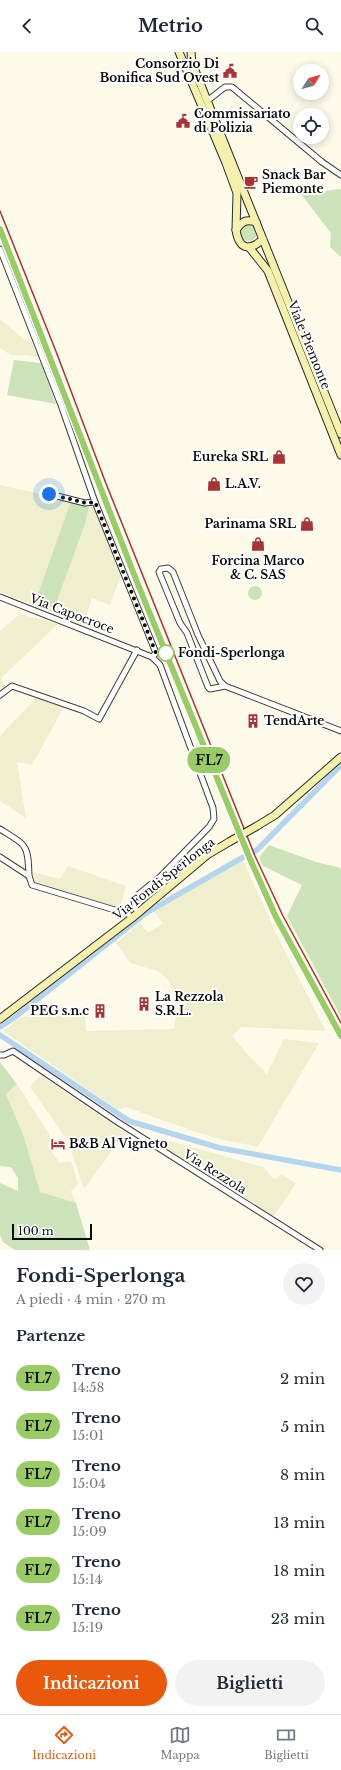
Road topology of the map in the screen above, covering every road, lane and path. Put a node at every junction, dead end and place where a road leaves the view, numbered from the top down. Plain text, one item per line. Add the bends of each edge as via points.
1 (179, 52) edge
2 (191, 52) edge
3 (207, 101) junction
4 (341, 175) edge
5 (256, 222) junction
6 (236, 230) junction
7 (263, 239) junction
8 (249, 248) junction
9 (0, 249) edge
10 (341, 434) edge
11 (341, 455) edge
12 (49, 494) dead end
13 (95, 502) junction
14 (0, 597) edge
15 (195, 627) junction
16 (186, 631) junction
17 (138, 650) junction
18 (206, 653) junction
19 (152, 657) junction
20 (197, 657) junction
21 (225, 686) junction
22 (0, 695) edge
23 (341, 731) edge
24 (341, 756) edge
25 (0, 829) edge
26 (0, 857) edge
27 (29, 876) junction
28 (139, 912) junction
29 (132, 918) junction
30 (0, 1019) edge
31 (0, 1055) edge
32 (320, 1250) edge

1 - 6 street via 237,193
2 - 3 street, Viale Piemonte via 192,63
3 - 4 street via 225,87 232,87
3 - 5 street, Viale Piemonte
5 - 6 street via 242,222
5 - 7 street, Viale Piemonte
6 - 8 street, Viale Piemonte via 238,238
7 - 8 street
7 - 10 street, Viale Piemonte
8 - 11 street, Viale Piemonte via 268,272
9 - 13 street via 61,405
12 - 13 street via 86,503
13 - 19 street via 156,653
14 - 17 street, Via Capocroce
15 - 16 street
15 - 16 street via 173,572 168,568 161,569 159,572 180,623
15 - 18 street
16 - 20 street
17 - 19 street, Via Capocroce
17 - 22 street via 99,719 84,711 12,686
18 - 20 street
18 - 21 street
19 - 28 street via 160,665 213,808 214,819 210,828 139,894 134,901
20 - 21 street via 208,687 210,689
21 - 23 street
24 - 28 street, Via Fondi Sperlonga, bridge via 275,815 207,855
25 - 27 street via 26,848
26 - 27 street
27 - 29 street via 32,885 128,914
28 - 29 street, Via Fondi Sperlonga
29 - 30 street, Via Fondi Sperlonga
31 - 32 street, Via Rezzola via 12,1051 116,1121

